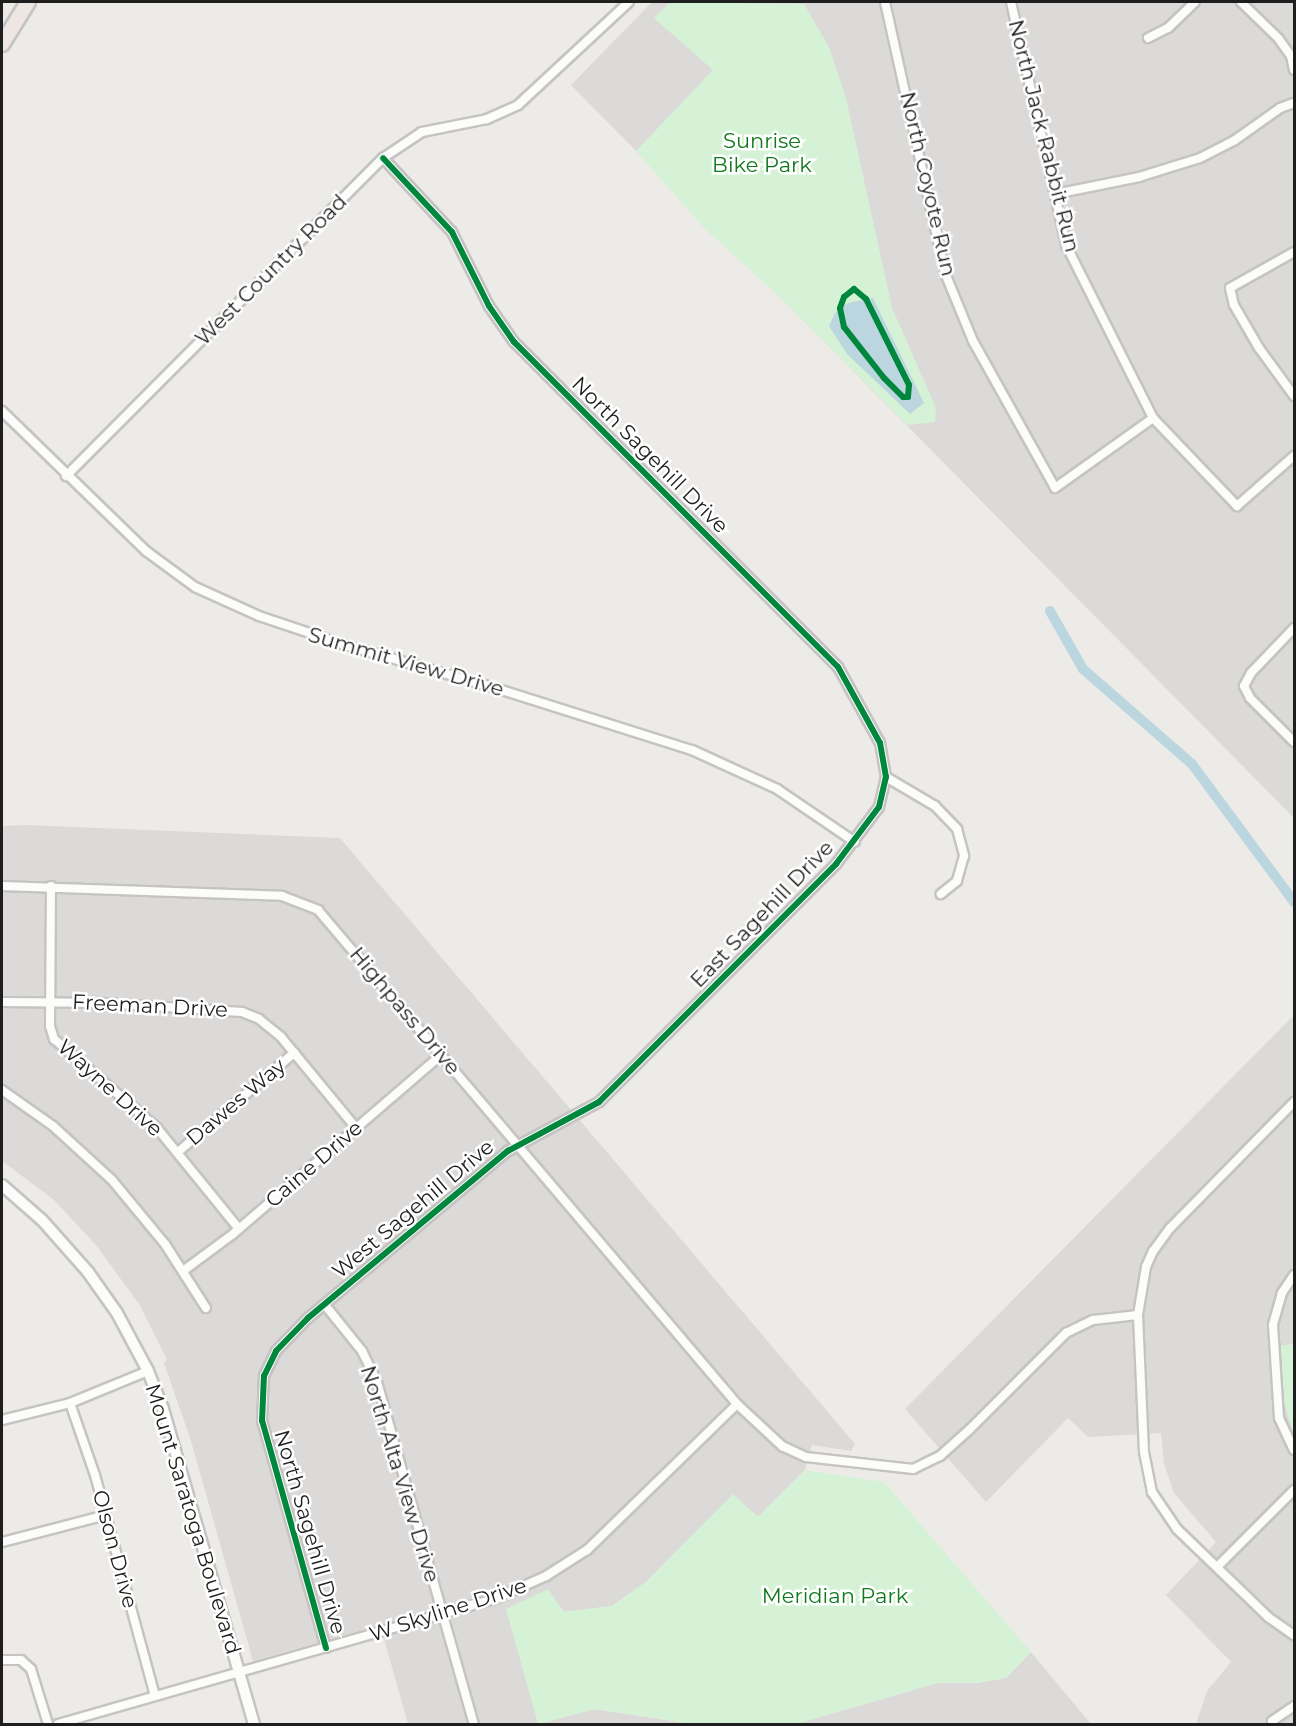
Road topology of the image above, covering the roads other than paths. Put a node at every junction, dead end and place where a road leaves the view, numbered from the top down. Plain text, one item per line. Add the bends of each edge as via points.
1 (28, 2) edge
2 (629, 2) edge
3 (885, 2) edge
4 (1011, 2) edge
5 (1195, 2) edge
6 (1241, 2) edge
7 (1148, 38) dead end
8 (2, 44) edge
9 (1294, 70) edge
10 (1294, 103) edge
11 (383, 158) junction
12 (1055, 194) junction
13 (1294, 252) edge
14 (1294, 396) edge
15 (2, 411) edge
16 (1153, 418) junction
17 (1294, 456) edge
18 (66, 476) junction
19 (1294, 628) edge
20 (1294, 742) edge
21 (886, 777) junction
22 (855, 842) junction
23 (2, 886) edge
24 (51, 886) junction
25 (941, 894) dead end
26 (50, 1001) junction
27 (2, 1002) edge
28 (294, 1053) junction
29 (442, 1054) junction
30 (642, 1060) joint
31 (2, 1090) edge
32 (1294, 1102) edge
33 (356, 1128) junction
34 (519, 1144) junction
35 (178, 1152) junction
36 (2, 1185) edge
37 (239, 1228) junction
38 (183, 1271) junction
39 (1294, 1275) edge
40 (325, 1305) junction
41 (206, 1308) dead end
42 (1138, 1315) junction
43 (148, 1371) junction
44 (70, 1403) junction
45 (737, 1404) junction
46 (2, 1420) edge
47 (1294, 1450) edge
48 (1294, 1490) edge
49 (106, 1515) junction
50 (2, 1542) edge
51 (1217, 1568) junction
52 (442, 1615) junction
53 (1294, 1635) edge
54 (326, 1648) junction
55 (2, 1660) edge
56 (239, 1672) junction
57 (155, 1696) junction
58 (1294, 1706) edge
59 (1272, 1721) dead end
60 (48, 1725) edge
61 (58, 1725) edge
62 (254, 1725) edge
63 (474, 1725) edge

1 - 8 highway
2 - 11 street, West Country Road via 560,69 504,113 422,132
3 - 16 street, North Coyote Run via 945,273 973,341 1054,488
4 - 12 street, North Jack Rabbit Run
5 - 7 street via 1168,28
6 - 9 street via 1278,38 1291,56
10 - 12 street via 1200,158 1139,177
11 - 18 street, West Country Road
11 - 21 street, North Sagehill Drive via 452,232 489,306 514,342 838,667 880,743
12 - 16 street, North Jack Rabbit Run via 1066,245
13 - 14 street via 1230,288 1234,305 1259,348
15 - 18 street, Summit View Drive
16 - 17 street, North Jack Rabbit Run via 1237,506
18 - 22 street, Summit View Drive via 146,551 195,587 259,616 692,750 777,789
19 - 20 street via 1251,673 1244,686 1250,698
21 - 22 street, East Sagehill Drive via 879,807
21 - 25 street via 935,806 957,829 964,856 957,881
22 - 30 street, East Sagehill Drive
23 - 24 street, Highpass Drive
24 - 26 street, Wayne Drive
24 - 29 street, Highpass Drive via 282,896 301,901 325,916
26 - 27 street, Freeman Drive
26 - 28 street, Freeman Drive via 234,1010 267,1024
26 - 35 street, Wayne Drive via 50,1026 57,1043 121,1094
28 - 33 street, Freeman Drive
28 - 35 street, Dawes Way
29 - 33 street, Caine Drive
29 - 34 street, Highpass Drive
30 - 34 street, West Sagehill Drive via 599,1102
31 - 38 street via 53,1126 97,1165 141,1212
32 - 42 street via 1170,1228 1153,1251 1141,1286
33 - 37 street, Caine Drive
34 - 40 street, West Sagehill Drive
34 - 45 street, Highpass Drive
35 - 37 street, Wayne Drive
36 - 43 street, Mount Saratoga Boulevard via 50,1228 88,1272 117,1313
37 - 38 street, Caine Drive
38 - 41 street
39 - 47 street via 1282,1293 1274,1325 1279,1418
40 - 52 street, North Alta View Drive via 362,1351 377,1382
40 - 54 street, North Sagehill Drive via 289,1334 276,1351 264,1376 260,1405
42 - 45 street, Highpass Drive via 1104,1317 1076,1327 940,1456 913,1470 806,1457 782,1446
42 - 51 street via 1144,1452 1152,1491 1171,1522
43 - 44 street
43 - 56 street, Mount Saratoga Boulevard via 163,1409
44 - 46 street
44 - 49 street, Olson Drive
45 - 52 street, W Skyline Drive via 587,1550 546,1576 497,1599
48 - 51 street
49 - 50 street
49 - 57 street, Olson Drive
51 - 53 street via 1268,1617
52 - 54 street, W Skyline Drive
52 - 63 street, North Alta View Drive
54 - 56 street, W Skyline Drive
55 - 60 street via 21,1660 31,1669
56 - 57 street, W Skyline Drive
56 - 62 street, Mount Saratoga Boulevard
57 - 61 street, W Skyline Drive
58 - 59 street

